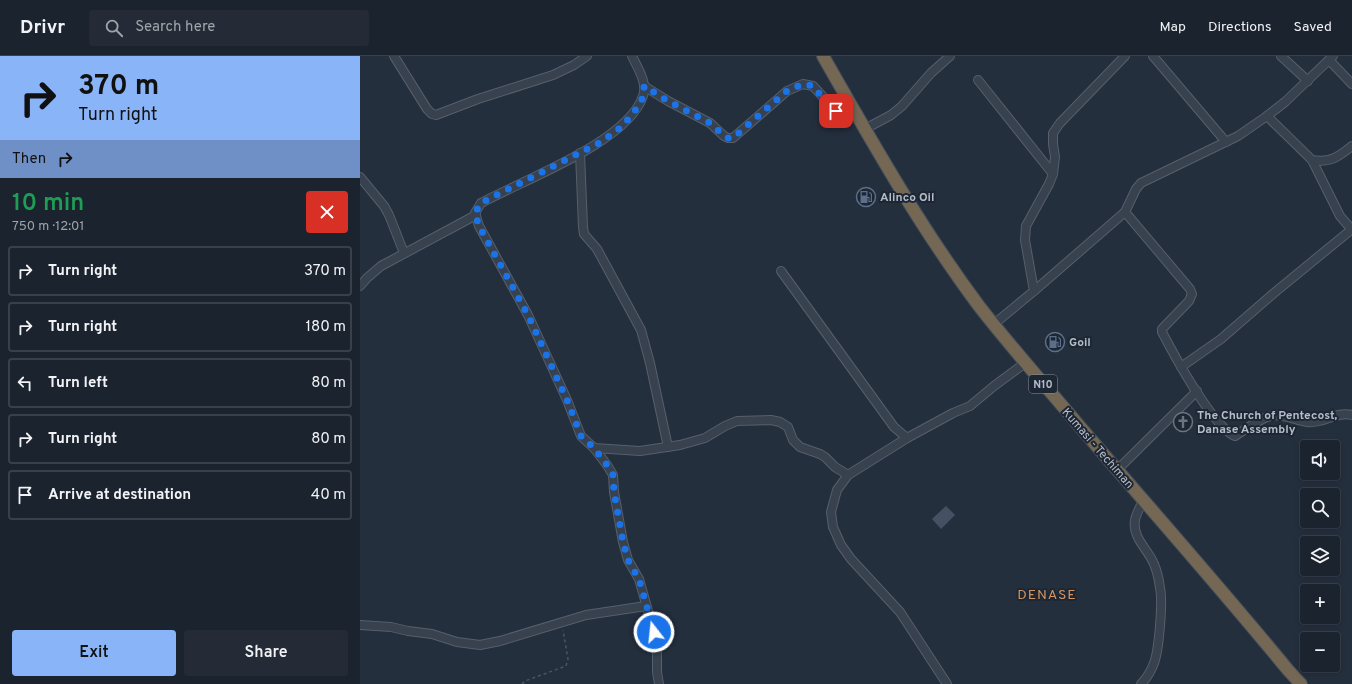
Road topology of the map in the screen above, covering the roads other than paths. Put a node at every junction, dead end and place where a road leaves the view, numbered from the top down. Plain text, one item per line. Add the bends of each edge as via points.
1 (394, 56) edge
2 (587, 56) edge
3 (632, 56) edge
4 (823, 56) edge
5 (950, 56) edge
6 (1125, 56) edge
7 (1153, 56) edge
8 (1281, 56) edge
9 (1331, 58) edge
10 (978, 80) dead end
11 (1308, 81) junction
12 (1352, 84) edge
13 (644, 86) junction
14 (852, 106) junction
15 (1267, 116) junction
16 (865, 129) junction
17 (1226, 142) junction
18 (1352, 146) edge
19 (580, 153) junction
20 (1312, 160) junction
21 (1053, 174) junction
22 (360, 177) edge
23 (1125, 212) junction
24 (476, 215) junction
25 (1352, 230) edge
26 (404, 253) junction
27 (781, 271) dead end
28 (360, 286) edge
29 (1034, 291) junction
30 (994, 324) junction
31 (1025, 363) junction
32 (1181, 367) junction
33 (1197, 391) junction
34 (1352, 415) edge
35 (907, 438) junction
36 (668, 447) junction
37 (594, 448) junction
38 (1117, 470) junction
39 (848, 475) junction
40 (1143, 500) junction
41 (646, 606) junction
42 (360, 625) edge
43 (659, 684) edge
44 (947, 684) edge
45 (1141, 684) edge
46 (1301, 684) edge

1 - 2 street via 427,109 436,115 478,98 553,75
3 - 13 street
4 - 14 highway, Kumasi - Techiman / N10
5 - 16 street via 902,106
6 - 21 street via 1053,133
7 - 17 street
8 - 11 street
9 - 11 street
9 - 12 street
10 - 21 street
11 - 15 street
13 - 14 street via 710,123 728,138 733,138 787,91 803,84 813,86 836,111 841,112
13 - 19 street via 644,96 620,128
14 - 16 highway, Kumasi - Techiman / N10
15 - 17 street
15 - 20 street
16 - 30 highway, Kumasi - Techiman / N10 via 926,231
17 - 23 street via 1141,183
18 - 20 street via 1324,162
19 - 24 street via 481,203
19 - 36 street via 584,234 597,249 641,330
20 - 25 street via 1340,216
21 - 29 street via 1026,226 1025,240
22 - 26 street via 384,206
23 - 29 street
23 - 32 street via 1192,294 1189,301 1162,329
24 - 26 street
24 - 37 street via 479,226 528,315 581,436
25 - 32 street via 1221,339
26 - 28 street via 381,266
27 - 35 street via 894,427
29 - 30 street
30 - 31 highway, Kumasi - Techiman / N10
31 - 35 street via 970,406
31 - 38 highway, Kumasi - Techiman / N10
32 - 33 street
33 - 34 street via 1210,412 1230,434 1235,436 1275,415 1308,422 1344,413
33 - 38 street
35 - 39 street
36 - 37 street via 640,451
36 - 39 street via 705,438 737,421 771,420 788,427 793,440 800,447 820,454
37 - 41 street via 613,475 623,542 628,560 639,579
38 - 40 highway, Kumasi - Techiman / N10
39 - 44 street via 837,490 831,512 833,527 841,545 900,612
40 - 45 street via 1135,520 1136,531 1154,563 1161,588 1161,607 1154,662 1147,678
40 - 46 highway, Kumasi - Techiman / N10
41 - 42 street via 586,615 480,645 391,627
41 - 43 street via 657,650

